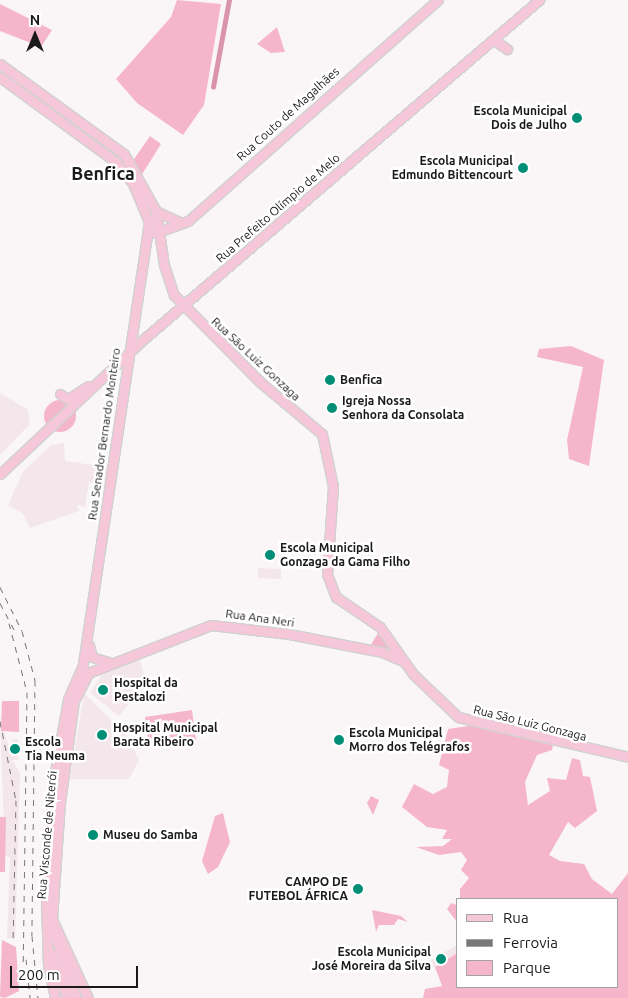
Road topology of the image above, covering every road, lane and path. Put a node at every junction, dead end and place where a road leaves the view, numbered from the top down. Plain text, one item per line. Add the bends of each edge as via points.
1 (438, 0) edge
2 (539, 0) edge
3 (494, 40) junction
4 (507, 49) dead end
5 (0, 64) edge
6 (0, 77) edge
7 (156, 211) junction
8 (183, 224) junction
9 (159, 232) junction
10 (148, 237) junction
11 (183, 305) junction
12 (132, 330) junction
13 (146, 337) junction
14 (128, 353) junction
15 (93, 384) junction
16 (60, 394) dead end
17 (0, 474) edge
18 (88, 636) junction
19 (391, 641) junction
20 (382, 652) junction
21 (118, 660) junction
22 (403, 661) junction
23 (628, 757) edge
24 (58, 784) junction
25 (56, 796) junction
26 (52, 919) junction
27 (47, 936) junction
28 (55, 998) edge
29 (67, 998) edge
30 (76, 998) edge
31 (88, 998) edge

1 - 8 main road, Rua Couto de Magalhães
2 - 3 main road, Rua Prefeito Olímpio de Melo
3 - 4 main road
3 - 11 main road, Rua Prefeito Olímpio de Melo
5 - 7 main road, Rua São Luiz Gonzaga via 116,145
6 - 10 main road, Rua Senador Bernardo Monteiro via 117,163 146,210
7 - 8 main road
7 - 9 main road, Rua São Luiz Gonzaga
8 - 9 main road, Rua Couto de Magalhães
9 - 10 main road, Rua Couto de Magalhães
9 - 11 main road, Rua São Luiz Gonzaga via 170,286
10 - 12 main road, Rua Senador Bernardo Monteiro
11 - 13 main road, Rua Prefeito Olímpio de Melo
11 - 19 main road, Rua São Luiz Gonzaga via 270,391 322,434 333,486 327,574 342,603 380,627
12 - 13 main road
12 - 14 main road, Rua Senador Bernardo Monteiro
13 - 14 main road, Rua Prefeito Olímpio de Melo
14 - 15 main road, Rua Prefeito Olímpio de Melo
14 - 18 main road, Rua Senador Bernardo Monteiro
15 - 16 main road via 68,400
15 - 17 main road, Rua Prefeito Olímpio de Melo via 49,432 37,437
18 - 21 main road via 92,657
18 - 24 main road, Rua Visconde de Niterói via 83,665 68,699
19 - 20 main road
19 - 22 main road, Rua São Luiz Gonzaga
20 - 21 main road, Rua Ana Neri via 210,625
20 - 22 main road, Rua Ana Neri
21 - 24 main road, Rua Visconde de Niterói via 88,673 77,693
22 - 23 main road, Rua São Luiz Gonzaga via 458,717
24 - 25 main road, Rua Visconde de Niterói
25 - 26 main road, Rua Visconde de Niterói
25 - 27 main road, Rua Visconde de Niterói
26 - 30 main road via 64,970
26 - 31 main road, Rua Visconde de Niterói
27 - 28 main road, Rua Visconde de Niterói
27 - 29 main road

